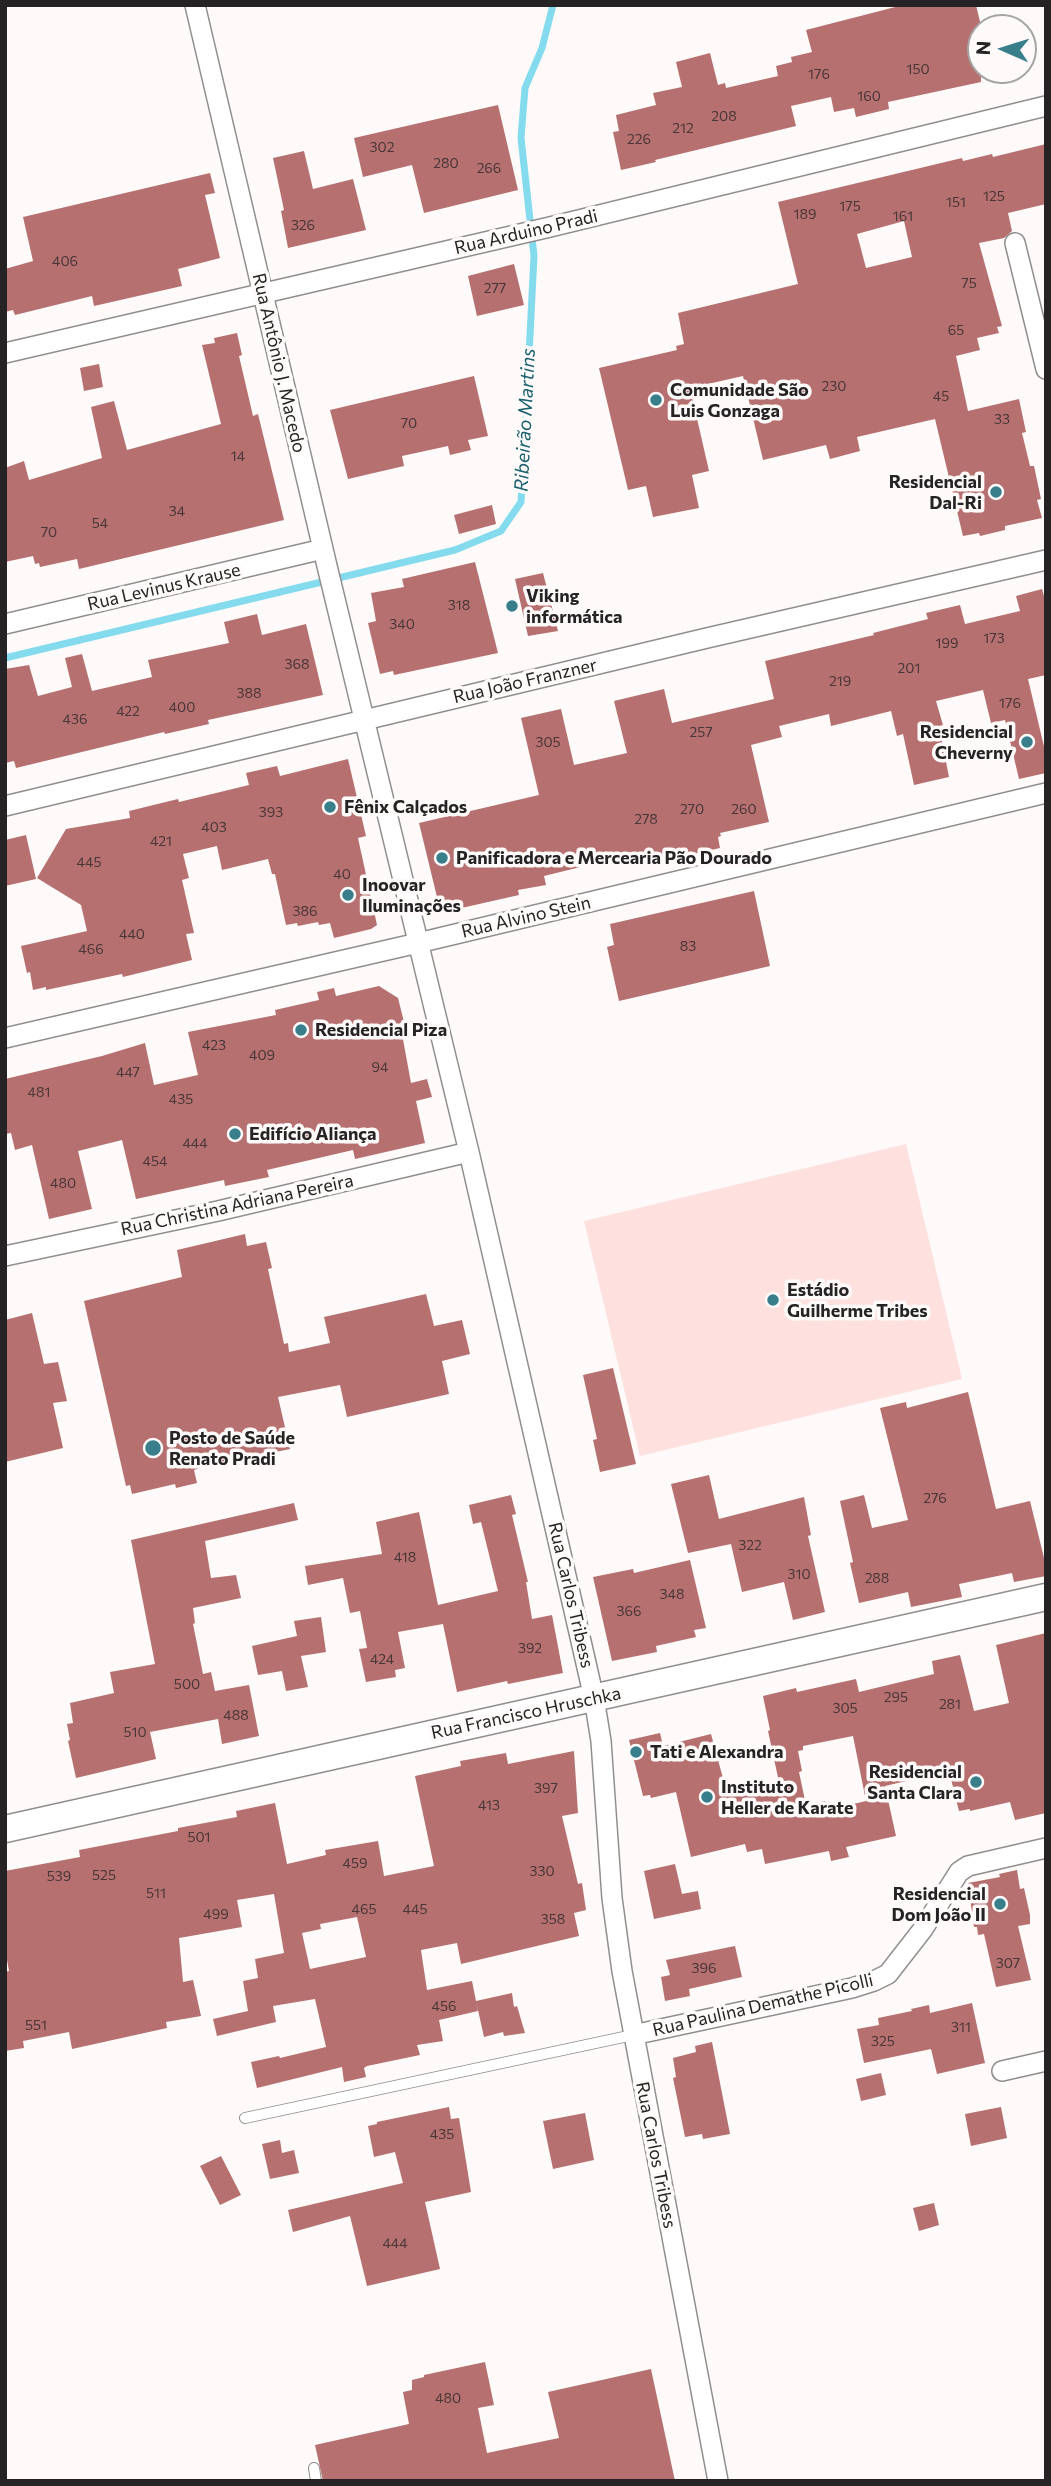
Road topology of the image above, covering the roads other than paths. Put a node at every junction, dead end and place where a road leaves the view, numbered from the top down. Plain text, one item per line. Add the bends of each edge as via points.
1 (195, 5) edge
2 (1046, 106) edge
3 (1015, 243) dead end
4 (262, 292) junction
5 (5, 353) edge
6 (1046, 369) edge
7 (325, 558) junction
8 (1046, 560) edge
9 (5, 624) edge
10 (364, 720) junction
11 (1046, 793) edge
12 (5, 806) edge
13 (418, 943) junction
14 (5, 1038) edge
15 (469, 1152) junction
16 (5, 1256) edge
17 (1046, 1597) edge
18 (594, 1698) junction
19 (5, 1829) edge
20 (1046, 1848) edge
21 (633, 2035) junction
22 (1046, 2061) edge
23 (1002, 2070) dead end
24 (246, 2118) dead end
25 (314, 2468) dead end
26 (316, 2481) edge
27 (718, 2481) edge

1 - 4 street, Rua Antônio J. Macedo
2 - 4 street, Rua Arduino Pradi
3 - 6 street
4 - 5 street, Rua Arduino Pradi
4 - 7 street, Rua Antônio J. Macedo
7 - 9 street, Rua Levinus Krause
7 - 10 street, Rua Antônio J. Macedo
8 - 10 street, Rua João Franzner
10 - 12 street, Rua João Franzner
10 - 13 street, Rua Carlos Tribess
11 - 13 street, Rua Alvino Stein
13 - 14 street, Rua Alvino Stein
13 - 15 street, Rua Carlos Tribess
15 - 16 street, Rua Christina Adriana Pereira
15 - 18 street, Rua Carlos Tribess
17 - 18 main road, Rua Francisco Hruschka
18 - 19 main road, Rua Francisco Hruschka
18 - 21 street, Rua Carlos Tribess via 612,1898
20 - 21 street, Rua Paulina Demathe Picolli via 959,1872 888,1974 874,1981
21 - 24 lane
21 - 27 street, Rua Carlos Tribess
22 - 23 street
25 - 26 lane

